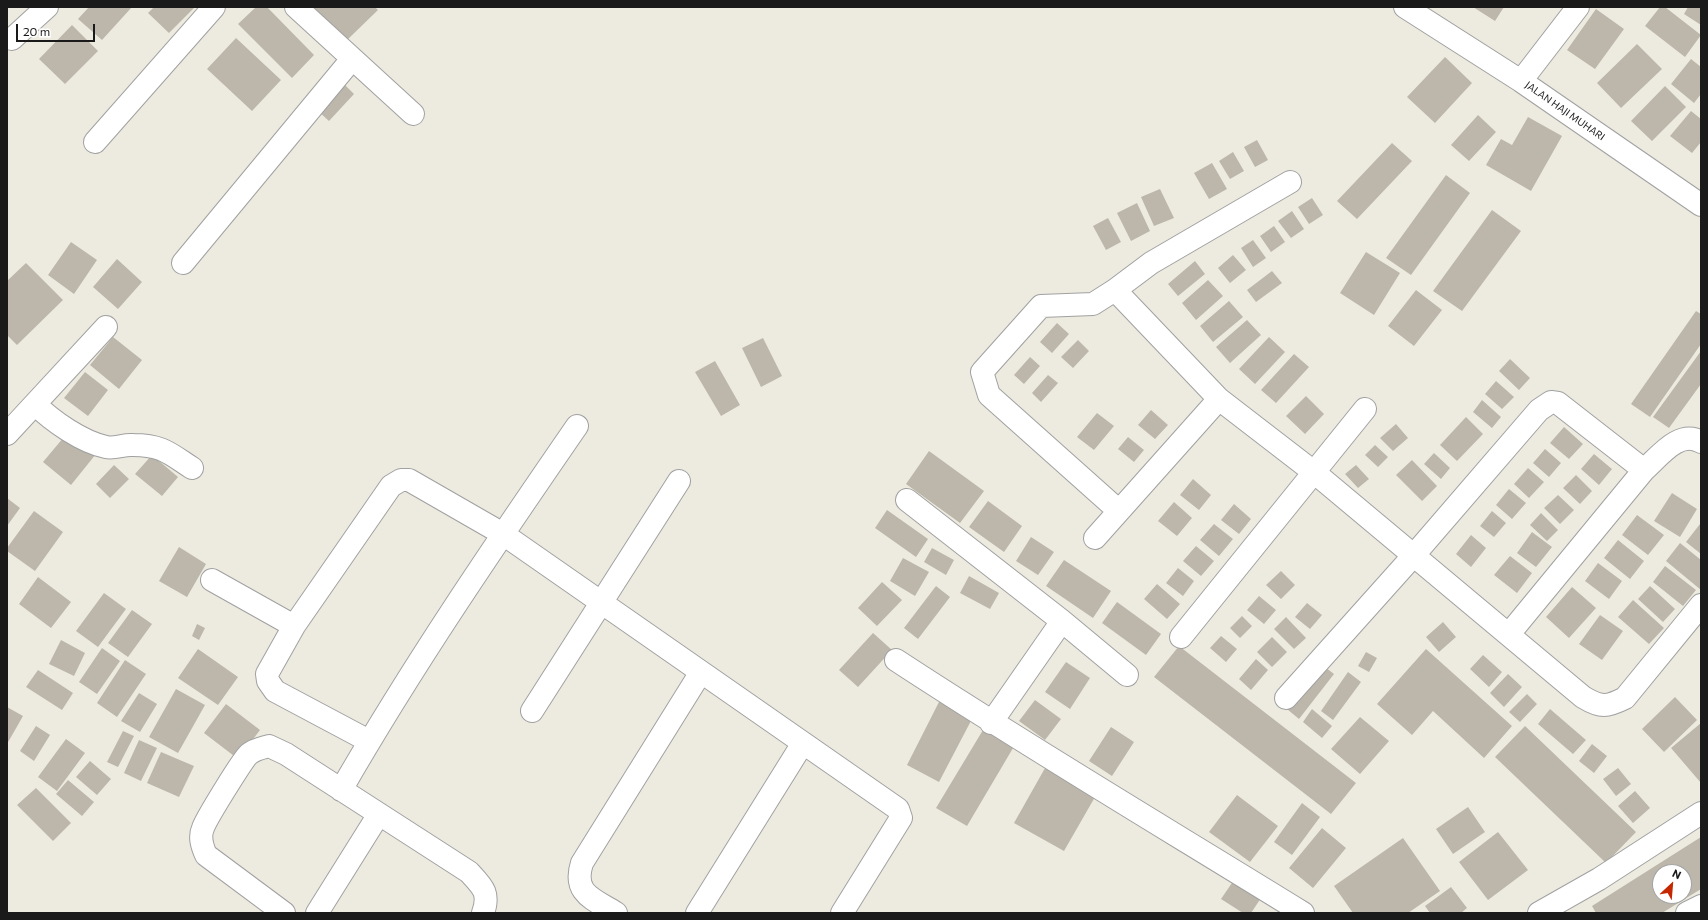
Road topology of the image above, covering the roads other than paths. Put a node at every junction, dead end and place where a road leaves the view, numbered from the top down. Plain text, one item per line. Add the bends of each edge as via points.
1 (47, 7) edge
2 (214, 7) edge
3 (296, 7) edge
4 (1405, 7) edge
5 (1578, 7) edge
6 (12, 39) dead end
7 (352, 59) junction
8 (1521, 81) junction
9 (413, 114) dead end
10 (95, 142) dead end
11 (1290, 182) dead end
12 (1701, 205) edge
13 (183, 263) dead end
14 (1116, 290) junction
15 (106, 327) dead end
16 (1219, 399) junction
17 (36, 404) junction
18 (1365, 409) dead end
19 (577, 426) dead end
20 (7, 434) edge
21 (1701, 442) edge
22 (192, 468) dead end
23 (1644, 470) junction
24 (1315, 473) junction
25 (679, 481) dead end
26 (907, 500) dead end
27 (1119, 511) junction
28 (502, 534) junction
29 (1095, 538) dead end
30 (1414, 555) junction
31 (212, 580) dead end
32 (601, 602) junction
33 (1701, 605) edge
34 (1062, 621) junction
35 (294, 626) junction
36 (1509, 634) junction
37 (1181, 637) dead end
38 (896, 660) dead end
39 (701, 672) junction
40 (1127, 675) dead end
41 (1286, 698) dead end
42 (532, 711) dead end
43 (991, 722) junction
44 (369, 741) junction
45 (803, 743) junction
46 (341, 790) junction
47 (1701, 813) edge
48 (379, 814) junction
49 (1701, 906) edge
50 (284, 913) edge
51 (317, 913) edge
52 (483, 913) edge
53 (616, 913) edge
54 (697, 913) edge
55 (842, 913) edge
56 (1303, 913) edge
57 (1540, 913) edge
58 (1687, 913) edge

1 - 6 street
2 - 10 street
3 - 7 street
4 - 8 street, JALAN HAJI MUHARI
5 - 8 street
7 - 9 street
7 - 13 street
8 - 12 street, JALAN HAJI MUHARI
11 - 14 street via 1151,263
14 - 16 street
14 - 27 street via 1093,304 1041,306 982,372 989,395
15 - 17 street
16 - 24 street
16 - 27 street
17 - 20 street
17 - 22 street via 52,420 85,440 107,447 132,444 166,450
18 - 24 street
19 - 28 street
21 - 23 street via 1687,438 1675,442
23 - 30 street via 1558,403 1551,402 1539,410
23 - 36 street
24 - 30 street
24 - 37 street
25 - 32 street
26 - 34 street
27 - 29 street
28 - 32 street
28 - 35 street via 409,480 401,480 391,486
28 - 44 street
30 - 36 street
30 - 41 street
31 - 35 street
32 - 39 street
32 - 42 street
33 - 36 street via 1626,698 1610,705 1596,704 1583,697
34 - 40 street
34 - 43 street
35 - 44 street via 270,667 268,681 275,690 287,698
38 - 43 street
39 - 45 street
39 - 53 street via 582,863 579,878 584,892
43 - 56 street
44 - 46 street
45 - 54 street
45 - 55 street via 898,809 901,818
46 - 48 street
46 - 50 street via 286,754 269,746 259,748 248,755 202,829 201,844 206,855
47 - 57 street via 1599,879
48 - 51 street
48 - 52 street via 470,872 486,892
49 - 58 street

